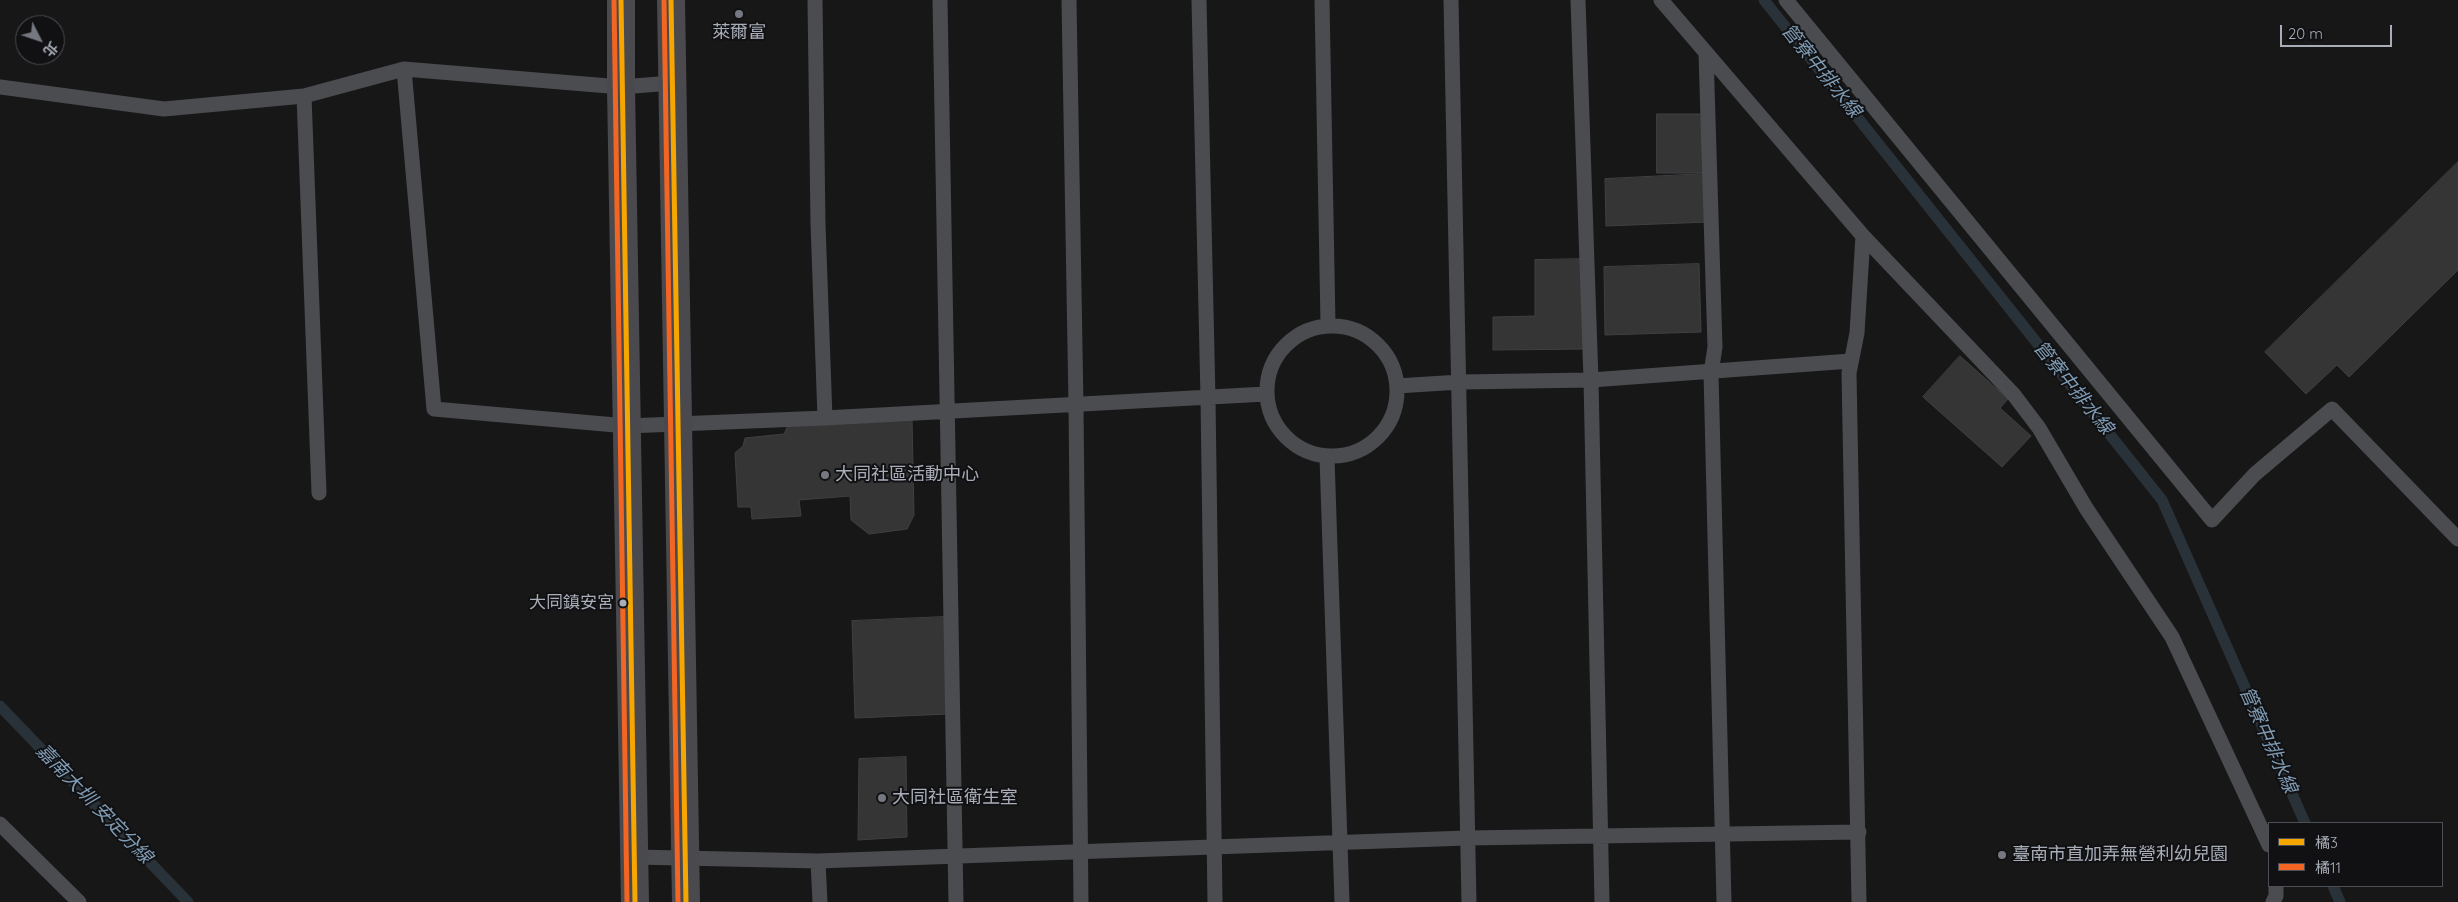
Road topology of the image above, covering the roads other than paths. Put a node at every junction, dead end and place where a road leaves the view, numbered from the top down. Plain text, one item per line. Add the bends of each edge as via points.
1 (621, 0) edge
2 (671, 0) edge
3 (815, 0) edge
4 (940, 0) edge
5 (1068, 0) edge
6 (1199, 0) edge
7 (1322, 0) edge
8 (1451, 0) edge
9 (1578, 0) edge
10 (1661, 0) edge
11 (1786, 0) edge
12 (1706, 53) junction
13 (404, 69) junction
14 (672, 84) junction
15 (0, 87) edge
16 (621, 87) junction
17 (304, 96) junction
18 (1862, 236) junction
19 (1328, 324) junction
20 (1851, 361) junction
21 (1712, 373) junction
22 (1591, 380) junction
23 (1460, 382) junction
24 (1397, 386) junction
25 (1266, 394) junction
26 (1208, 398) junction
27 (1076, 405) junction
28 (948, 411) junction
29 (825, 418) junction
30 (678, 423) junction
31 (627, 426) junction
32 (1327, 458) junction
33 (319, 493) dead end
34 (2458, 539) edge
35 (0, 824) edge
36 (1722, 832) junction
37 (1859, 832) junction
38 (1600, 835) junction
39 (1467, 838) junction
40 (2268, 843) edge
41 (1340, 844) junction
42 (1214, 848) junction
43 (1080, 852) junction
44 (956, 856) junction
45 (635, 857) junction
46 (686, 857) junction
47 (818, 861) junction
48 (2276, 887) edge
49 (79, 902) edge
50 (635, 902) edge
51 (686, 902) edge
52 (820, 902) edge
53 (956, 902) edge
54 (1081, 902) edge
55 (1215, 902) edge
56 (1342, 902) edge
57 (1469, 902) edge
58 (1602, 902) edge
59 (1724, 902) edge
60 (1859, 902) edge
61 (2273, 902) edge

1 - 16 main road
2 - 14 main road
3 - 29 lane
4 - 28 lane
5 - 27 lane
6 - 26 lane
7 - 19 lane
8 - 23 lane
9 - 22 lane
10 - 12 lane
11 - 34 lane via 2212,520 2255,474 2332,410
12 - 18 lane
12 - 21 lane
13 - 16 lane
13 - 17 lane
13 - 31 lane via 434,409
14 - 16 lane
14 - 30 main road
15 - 17 lane via 164,109
16 - 31 main road
17 - 33 lane
18 - 20 lane via 1857,333
18 - 40 lane via 2014,395 2039,428 2086,508 2172,637
19 - 24 lane via 1359,329 1382,347 1393,367
19 - 25 lane via 1298,334 1274,360
20 - 21 lane
20 - 37 lane via 1848,372
21 - 22 lane
21 - 36 lane
22 - 23 lane
22 - 38 lane
23 - 24 lane
23 - 39 lane
24 - 32 lane via 1396,407 1378,437 1354,452
25 - 26 lane
25 - 32 lane via 1279,430 1301,448
26 - 27 lane
26 - 42 lane
27 - 28 lane
27 - 43 lane
28 - 29 lane
28 - 44 lane
29 - 30 lane
30 - 31 lane
30 - 46 main road
31 - 45 main road
32 - 41 lane
35 - 49 lane
36 - 37 lane
36 - 38 lane
36 - 59 lane
37 - 60 lane
38 - 39 lane
38 - 58 lane
39 - 41 lane
39 - 57 lane
41 - 42 lane
41 - 56 lane
42 - 43 lane
42 - 55 lane
43 - 44 lane
43 - 54 lane
44 - 47 lane
44 - 53 lane
45 - 46 lane
45 - 50 main road
46 - 47 lane
46 - 51 main road
47 - 52 lane
48 - 61 lane

